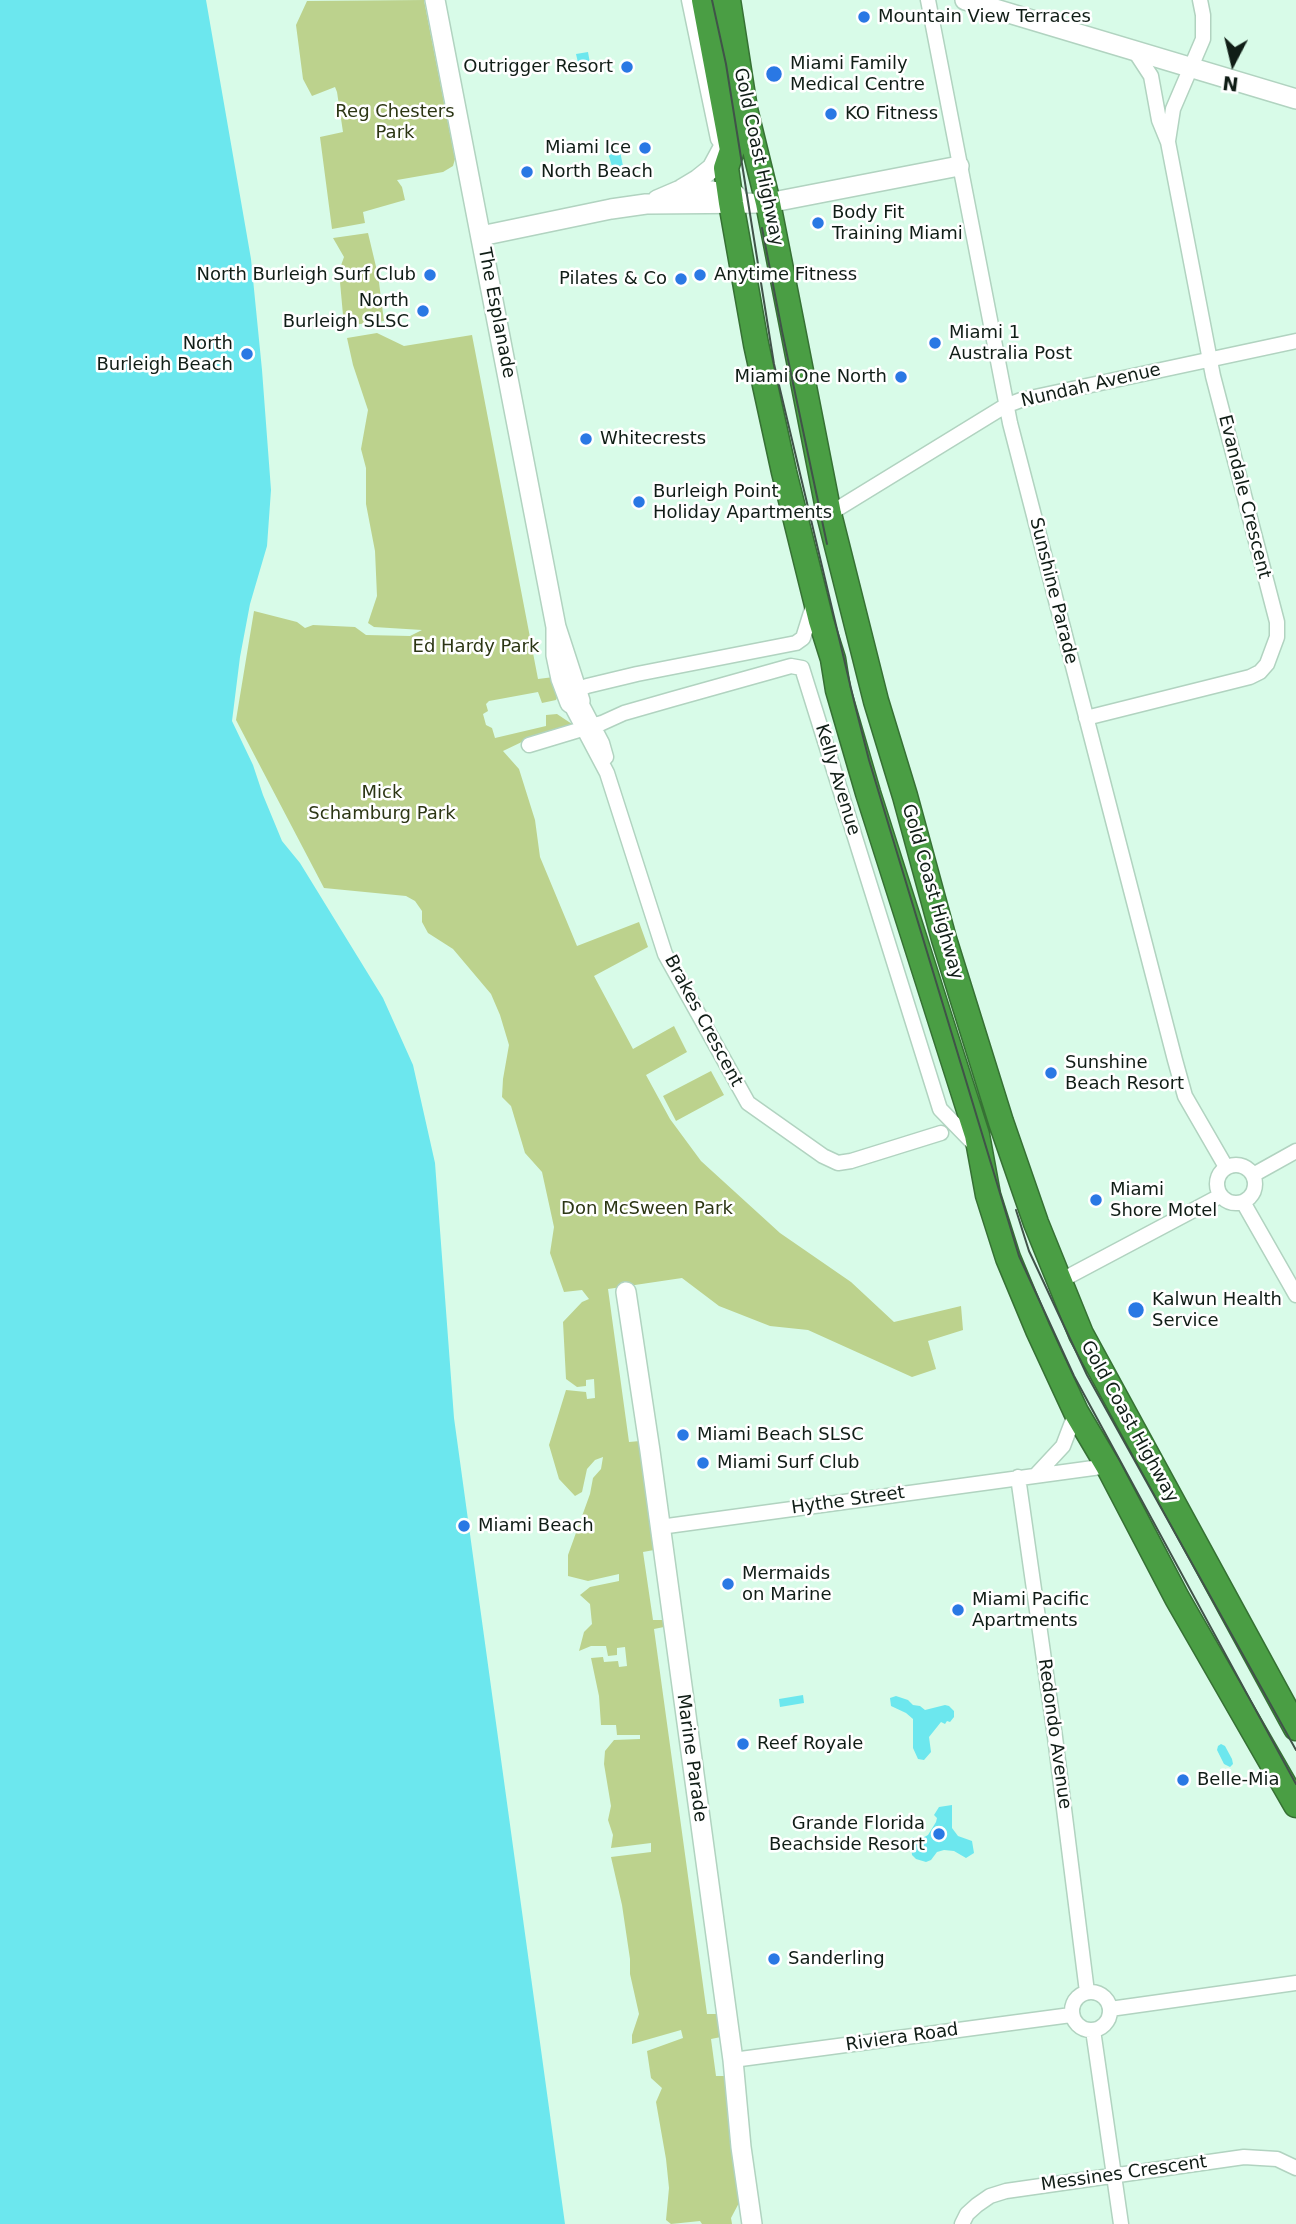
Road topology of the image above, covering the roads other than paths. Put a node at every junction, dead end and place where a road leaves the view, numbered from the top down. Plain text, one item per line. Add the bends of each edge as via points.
1 (435, 0) edge
2 (689, 0) edge
3 (704, 0) edge
4 (728, 0) edge
5 (928, 0) edge
6 (965, 0) edge
7 (1200, 0) edge
8 (1134, 50) junction
9 (1192, 67) junction
10 (1296, 99) edge
11 (722, 135) junction
12 (1168, 142) junction
13 (959, 166) junction
14 (678, 191) junction
15 (730, 198) junction
16 (768, 202) junction
17 (646, 204) junction
18 (481, 236) junction
19 (1296, 341) edge
20 (1210, 360) junction
21 (1005, 406) junction
22 (829, 514) junction
23 (816, 598) junction
24 (574, 697) junction
25 (1086, 718) junction
26 (588, 727) junction
27 (529, 745) dead end
28 (941, 1133) dead end
29 (980, 1150) junction
30 (1296, 1151) edge
31 (1226, 1167) junction
32 (1253, 1175) junction
33 (1220, 1196) junction
34 (1243, 1202) junction
35 (1058, 1282) junction
36 (626, 1292) dead end
37 (1296, 1295) edge
38 (1076, 1412) junction
39 (1108, 1466) junction
40 (1036, 1475) junction
41 (1013, 1478) junction
42 (660, 1527) junction
43 (1296, 1728) edge
44 (1296, 1805) edge
45 (1296, 1983) edge
46 (1087, 1992) junction
47 (1110, 2009) junction
48 (1071, 2015) junction
49 (1093, 2030) junction
50 (733, 2060) junction
51 (1296, 2168) edge
52 (1114, 2176) junction
53 (752, 2224) edge
54 (962, 2224) edge
55 (1121, 2224) edge

1 - 18 street, The Esplanade
2 - 11 street, Gold Coast Highway
3 - 11 highway, Gold Coast Highway
4 - 16 highway, Gold Coast Highway via 745,109
5 - 13 street, Sunshine Parade
6 - 8 street
7 - 9 street, Evandale Crescent via 1203,39
8 - 9 street
8 - 12 street, Evandale Crescent via 1151,76
9 - 10 street
9 - 12 street, Evandale Crescent via 1173,109
11 - 14 street via 707,173
11 - 15 highway, Gold Coast Highway
12 - 20 street, Evandale Crescent
13 - 16 street
13 - 21 street, Sunshine Parade
14 - 15 street via 705,189
14 - 17 street
15 - 16 street
15 - 17 street
15 - 23 highway, Gold Coast Highway via 756,344
16 - 22 highway, Gold Coast Highway
17 - 18 street
18 - 24 street, The Esplanade via 556,627 557,666
19 - 20 street, Nundah Avenue
20 - 21 street, Nundah Avenue
20 - 25 street, Evandale Crescent via 1277,622 1271,654 1260,672 1250,677
21 - 22 street, Nundah Avenue
21 - 25 street, Sunshine Parade
22 - 35 highway, Gold Coast Highway via 944,939 1000,1122
23 - 24 street via 803,638 796,643 587,686
23 - 29 highway, Gold Coast Highway via 868,793
24 - 26 street, Brakes Crescent
25 - 31 street, Sunshine Parade via 1185,1096
26 - 27 street, Kelly Avenue
26 - 28 street, Brakes Crescent via 604,747 607,773 665,954 748,1103 838,1163
26 - 29 street, Kelly Avenue via 788,666 802,668 940,1109
29 - 38 highway, Gold Coast Highway via 988,1195 1008,1258
30 - 32 street
31 - 32 street via 1244,1167
31 - 33 street via 1217,1177
32 - 34 street via 1255,1188
33 - 34 street via 1231,1203
33 - 35 street
34 - 37 street
35 - 43 highway, Gold Coast Highway via 1113,1395
36 - 42 street, Marine Parade
38 - 39 highway, Gold Coast Highway
38 - 40 street via 1063,1446
39 - 40 street, Hythe Street
39 - 44 highway, Gold Coast Highway via 1177,1598
40 - 41 street, Hythe Street
41 - 42 street, Hythe Street
41 - 46 street, Redondo Avenue via 1054,1726
42 - 50 street, Marine Parade
45 - 47 street
46 - 47 street via 1103,1996
46 - 48 street via 1073,2003
47 - 49 street via 1106,2023
48 - 49 street via 1082,2028
48 - 50 street, Riviera Road
49 - 52 street
50 - 53 street, Marine Parade
51 - 52 street, Messines Crescent via 1277,2159 1244,2157
52 - 54 street, Messines Crescent via 990,2196 967,2214
52 - 55 street

